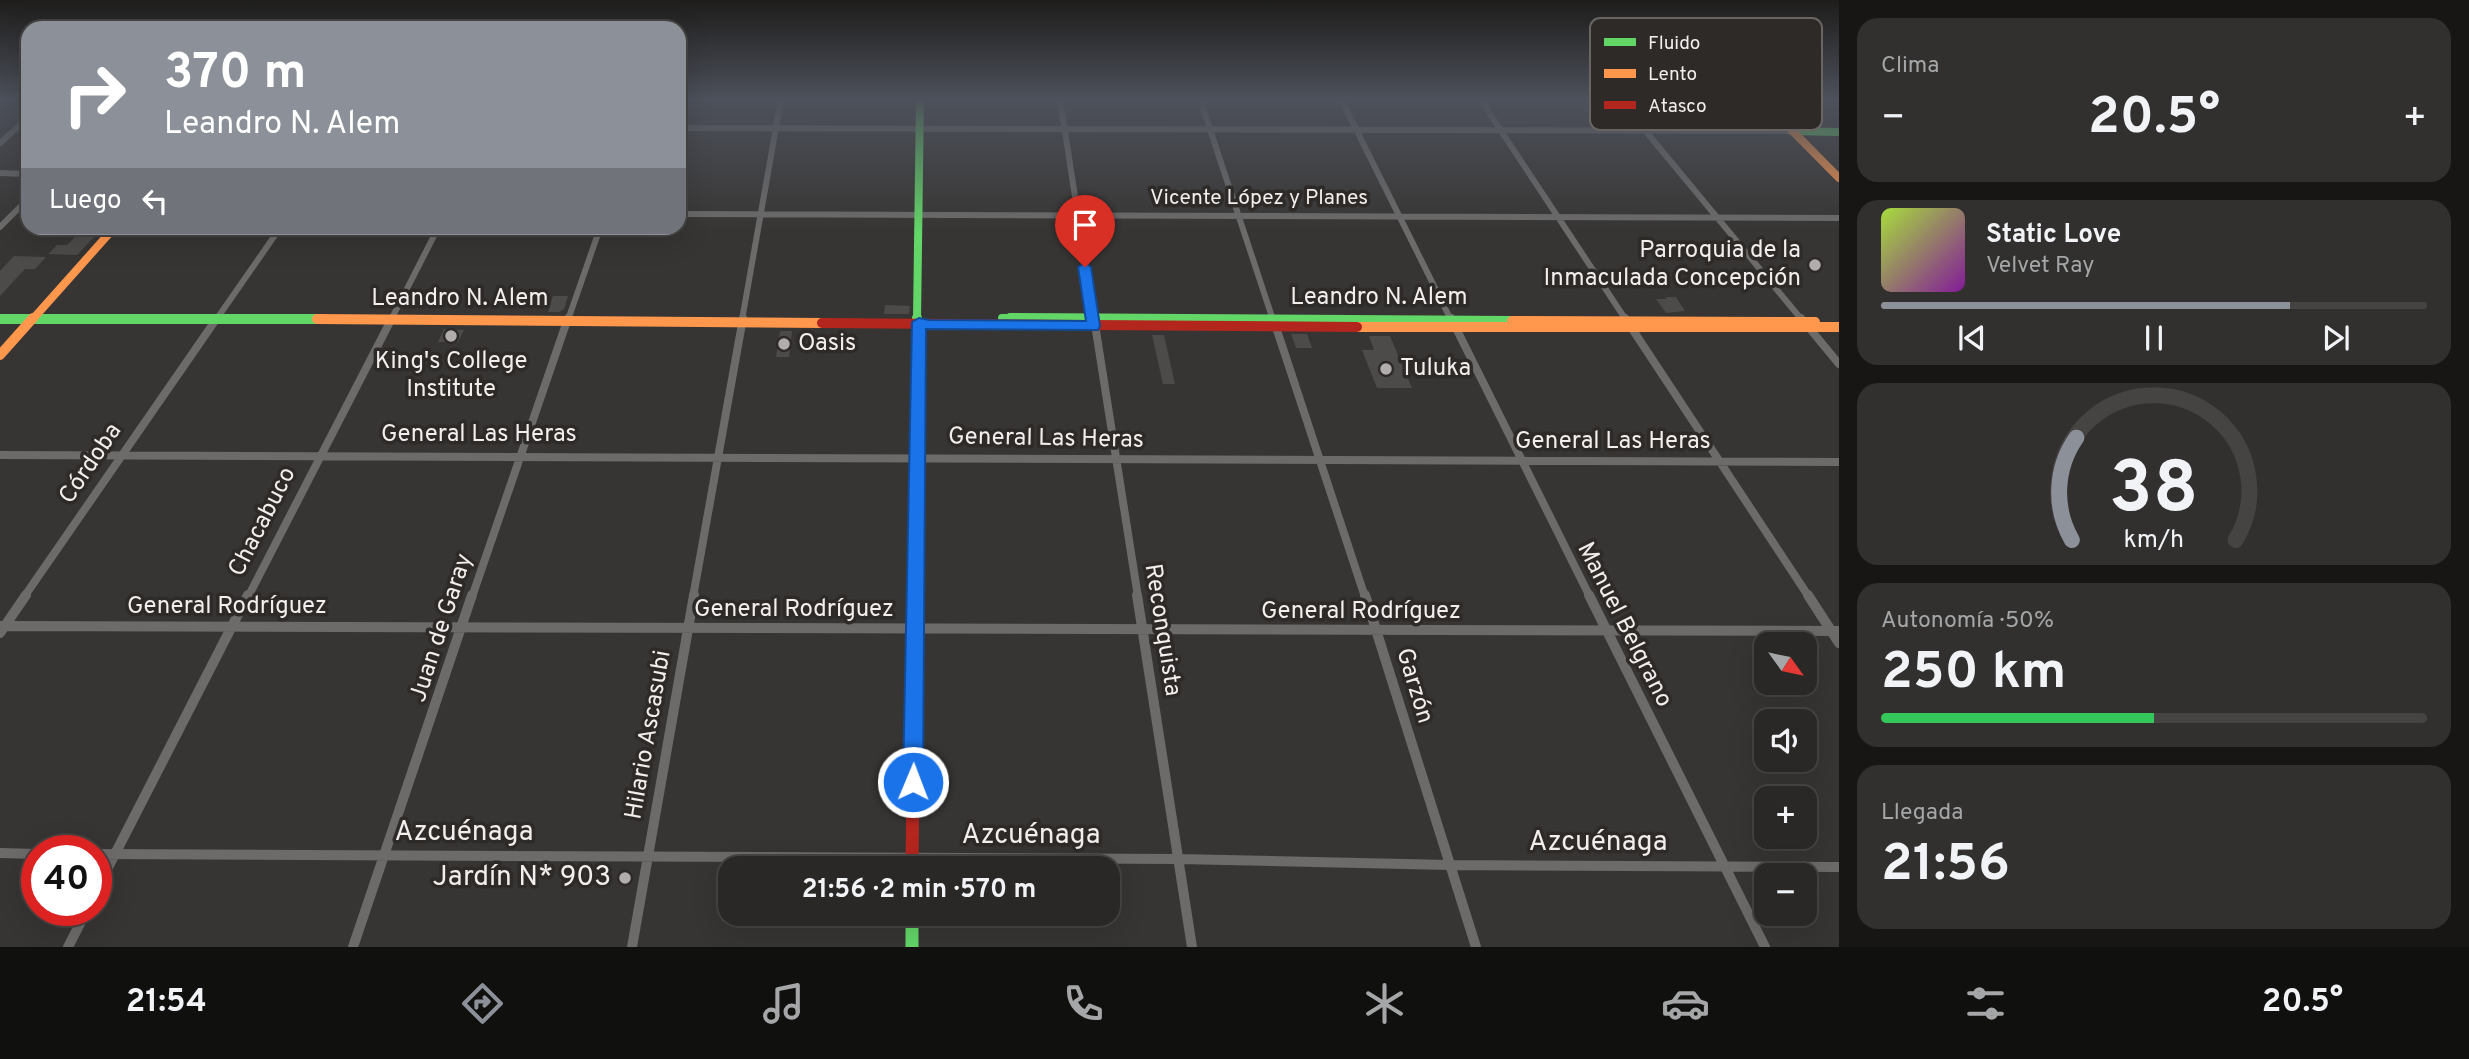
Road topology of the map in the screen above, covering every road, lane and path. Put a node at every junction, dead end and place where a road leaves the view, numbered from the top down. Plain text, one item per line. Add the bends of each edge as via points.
1 (774, 143) edge
2 (919, 143) edge
3 (1067, 143) edge
4 (1215, 143) edge
5 (1363, 143) edge
6 (1509, 143) edge
7 (1655, 143) edge
8 (1805, 143) edge
9 (0, 173) edge
10 (21, 174) edge
11 (1839, 178) edge
12 (21, 206) edge
13 (686, 214) edge
14 (762, 214) junction
15 (919, 215) junction
16 (1076, 215) junction
17 (1240, 215) junction
18 (1399, 216) junction
19 (1558, 217) junction
20 (1717, 217) junction
21 (1839, 218) edge
22 (0, 227) edge
23 (108, 235) edge
24 (275, 235) edge
25 (434, 235) edge
26 (598, 235) edge
27 (216, 318) junction
28 (0, 319) edge
29 (31, 320) junction
30 (391, 320) junction
31 (568, 321) junction
32 (919, 322) junction
33 (1093, 322) junction
34 (1273, 322) junction
35 (743, 323) junction
36 (1452, 323) junction
37 (1806, 324) junction
38 (1630, 325) junction
39 (1839, 325) edge
40 (0, 355) edge
41 (1839, 365) edge
42 (121, 454) junction
43 (321, 454) junction
44 (0, 455) edge
45 (520, 455) junction
46 (718, 456) junction
47 (917, 457) junction
48 (1117, 459) junction
49 (1318, 460) junction
50 (1521, 461) junction
51 (1718, 462) junction
52 (1839, 462) edge
53 (234, 626) junction
54 (2, 628) edge
55 (687, 628) junction
56 (463, 629) junction
57 (915, 630) junction
58 (1141, 630) junction
59 (1835, 631) edge
60 (1377, 632) junction
61 (1606, 632) junction
62 (1839, 643) edge
63 (0, 853) edge
64 (21, 854) edge
65 (115, 854) junction
66 (385, 855) junction
67 (912, 856) edge
68 (648, 857) junction
69 (718, 859) edge
70 (1178, 859) junction
71 (112, 860) edge
72 (1120, 860) edge
73 (1449, 865) junction
74 (1724, 866) junction
75 (1839, 867) edge
76 (79, 926) edge
77 (912, 926) edge
78 (68, 947) edge
79 (353, 947) edge
80 (632, 947) edge
81 (912, 947) edge
82 (1192, 947) edge
83 (1476, 947) edge
84 (1765, 947) edge

1 - 14 street, Hilario Ascasubi
2 - 15 main road
3 - 16 street, Reconquista
4 - 17 street, Garzón
5 - 18 street, Manuel Belgrano
6 - 19 street
7 - 20 street
8 - 11 main road
9 - 10 street
12 - 22 street
13 - 14 street, Vicente López y Planes
14 - 15 street, Vicente López y Planes
14 - 35 street, Hilario Ascasubi
15 - 16 street, Vicente López y Planes
15 - 32 main road
16 - 17 street, Vicente López y Planes
16 - 33 street, Reconquista
17 - 18 street, Vicente López y Planes
17 - 34 street, Garzón
18 - 19 street, Vicente López y Planes
18 - 36 street, Manuel Belgrano
19 - 20 street, Vicente López y Planes
19 - 38 street
20 - 21 street, Vicente López y Planes
20 - 37 street
23 - 29 main road
24 - 27 street, Córdoba
25 - 30 street, Chacabuco
26 - 31 street, Juan de Garay
27 - 29 main road, Leandro N. Alem
27 - 30 main road, Leandro N. Alem
27 - 42 street, Córdoba
28 - 29 main road, Leandro N. Alem
29 - 40 main road
30 - 31 main road, Leandro N. Alem
30 - 43 street, Chacabuco
31 - 35 main road, Leandro N. Alem
31 - 45 street, Juan de Garay
32 - 33 main road, Leandro N. Alem via 929,318
32 - 35 main road, Leandro N. Alem
32 - 47 main road
33 - 34 main road, Leandro N. Alem
33 - 48 street, Reconquista
34 - 36 main road, Leandro N. Alem
34 - 49 street, Garzón
35 - 46 street, Hilario Ascasubi
36 - 38 main road, Leandro N. Alem
36 - 50 street, Manuel Belgrano
37 - 38 main road, Leandro N. Alem
37 - 39 main road, Leandro N. Alem
37 - 41 street
38 - 51 street
42 - 43 street, General Las Heras
42 - 44 street, General Las Heras
42 - 54 street, Córdoba
43 - 45 street, General Las Heras
43 - 53 street, Chacabuco
45 - 46 street, General Las Heras
45 - 56 street, Juan de Garay
46 - 47 street, General Las Heras
46 - 55 street, Hilario Ascasubi
47 - 48 street, General Las Heras
47 - 57 main road
48 - 49 street, General Las Heras
48 - 58 street, Reconquista
49 - 50 street, General Las Heras
49 - 60 street, Garzón
50 - 51 street, General Las Heras
50 - 61 street, Manuel Belgrano
51 - 52 street, General Las Heras
51 - 59 street
53 - 54 street, General Rodríguez
53 - 56 street, General Rodríguez
53 - 65 street, Chacabuco
55 - 56 street, General Rodríguez
55 - 57 street, General Rodríguez
55 - 68 street, Hilario Ascasubi
56 - 66 street, Juan de Garay
57 - 58 street, General Rodríguez
57 - 67 main road
58 - 60 street, General Rodríguez
58 - 70 street, Reconquista
59 - 61 street, General Rodríguez
59 - 62 street
60 - 61 street, General Rodríguez
60 - 73 street, Garzón
61 - 74 street, Manuel Belgrano
63 - 64 street
65 - 66 street, Azcuénaga
65 - 71 street, Chacabuco
66 - 68 street, Azcuénaga
66 - 79 street, Juan de Garay
68 - 69 street, Azcuénaga
68 - 80 street, Hilario Ascasubi
70 - 72 street, Azcuénaga
70 - 73 street, Azcuénaga
70 - 82 street, Reconquista
73 - 74 street, Azcuénaga
73 - 83 street, Garzón
74 - 75 street, Azcuénaga
74 - 84 street, Manuel Belgrano
76 - 78 street
77 - 81 main road

